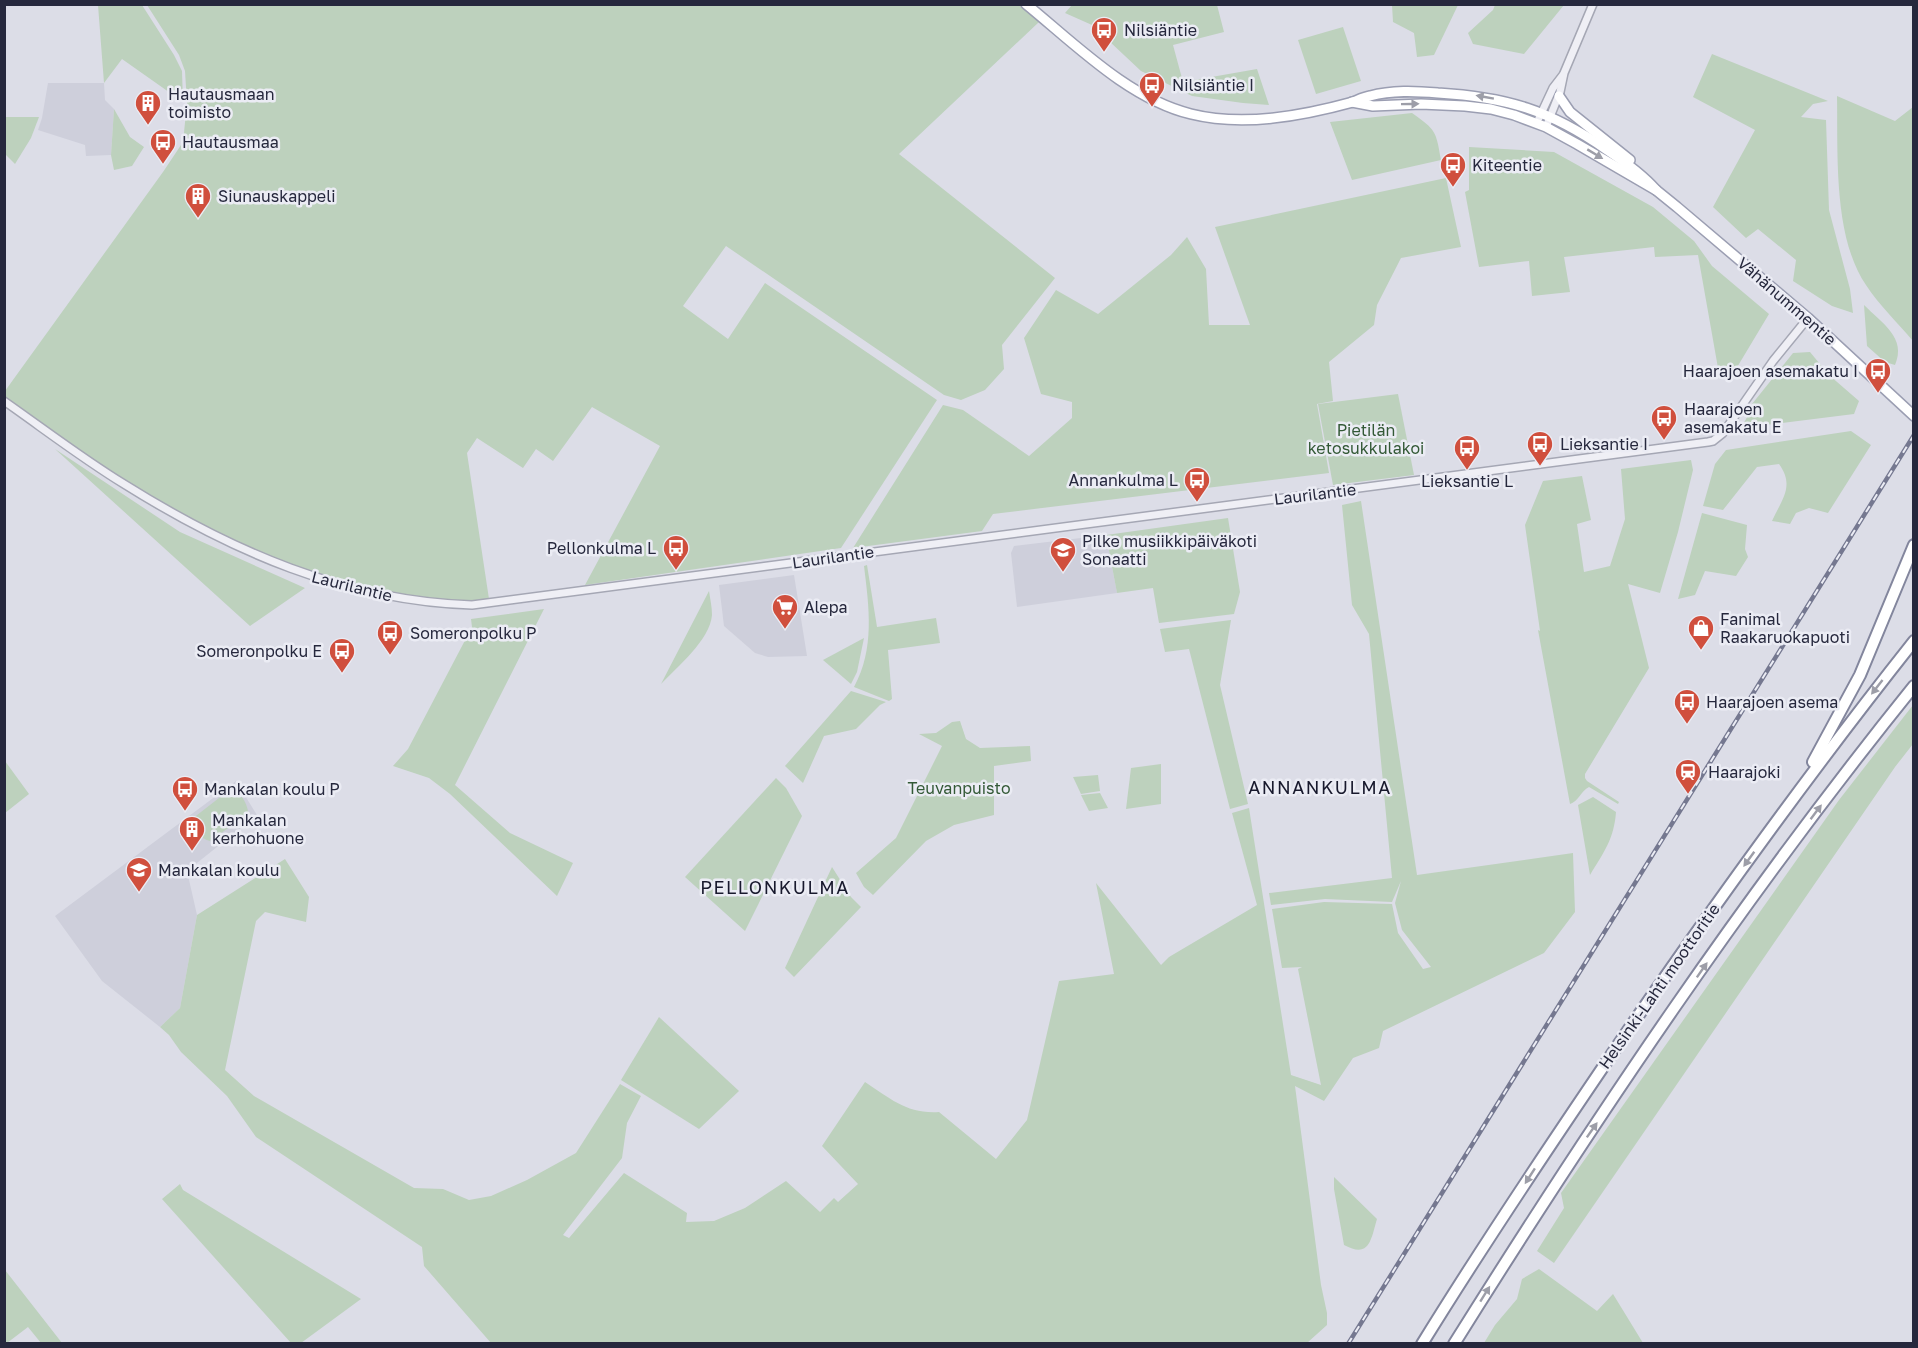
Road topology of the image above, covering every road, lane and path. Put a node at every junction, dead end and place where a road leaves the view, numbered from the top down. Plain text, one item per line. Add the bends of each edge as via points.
1 (1026, 4) edge
2 (1593, 4) edge
3 (1564, 73) junction
4 (1559, 96) junction
5 (1352, 102) junction
6 (1541, 112) junction
7 (1551, 116) junction
8 (1537, 123) junction
9 (1546, 127) junction
10 (1645, 178) junction
11 (1656, 190) junction
12 (1808, 318) junction
13 (4, 401) edge
14 (1914, 416) edge
15 (1914, 545) edge
16 (1914, 641) edge
17 (1914, 686) edge
18 (1791, 802) junction
19 (1422, 1344) edge
20 (1454, 1344) edge

1 - 5 main road, Vähänummentie via 1125,83 1174,109 1211,118 1245,120
2 - 3 street
3 - 4 street
3 - 6 street
4 - 7 street
4 - 10 main road via 1570,112 1624,154
6 -> 5 main road, Vähänummentie via 1465,94 1402,92
5 -> 8 main road, Vähänummentie via 1373,106 1482,108
6 - 7 main road, Vähänummentie
6 - 8 street
7 - 9 street
7 - 10 main road, Vähänummentie via 1592,139
8 - 9 main road, Vähänummentie
9 -> 11 main road, Vähänummentie
10 - 11 main road, Vähänummentie
11 - 12 main road, Vähänummentie
12 - 13 street, Laurilantie via 1723,433 1713,441 472,605 414,601 343,587 222,540 124,484
12 - 14 main road, Vähänummentie
15 - 18 highway via 1860,675
16 -> 18 highway, Helsinki-Lahti moottoritie
20 -> 17 highway, Helsinki-Lahti moottoritie via 1579,1149 1727,933
18 -> 19 highway, Helsinki-Lahti moottoritie via 1555,1137

